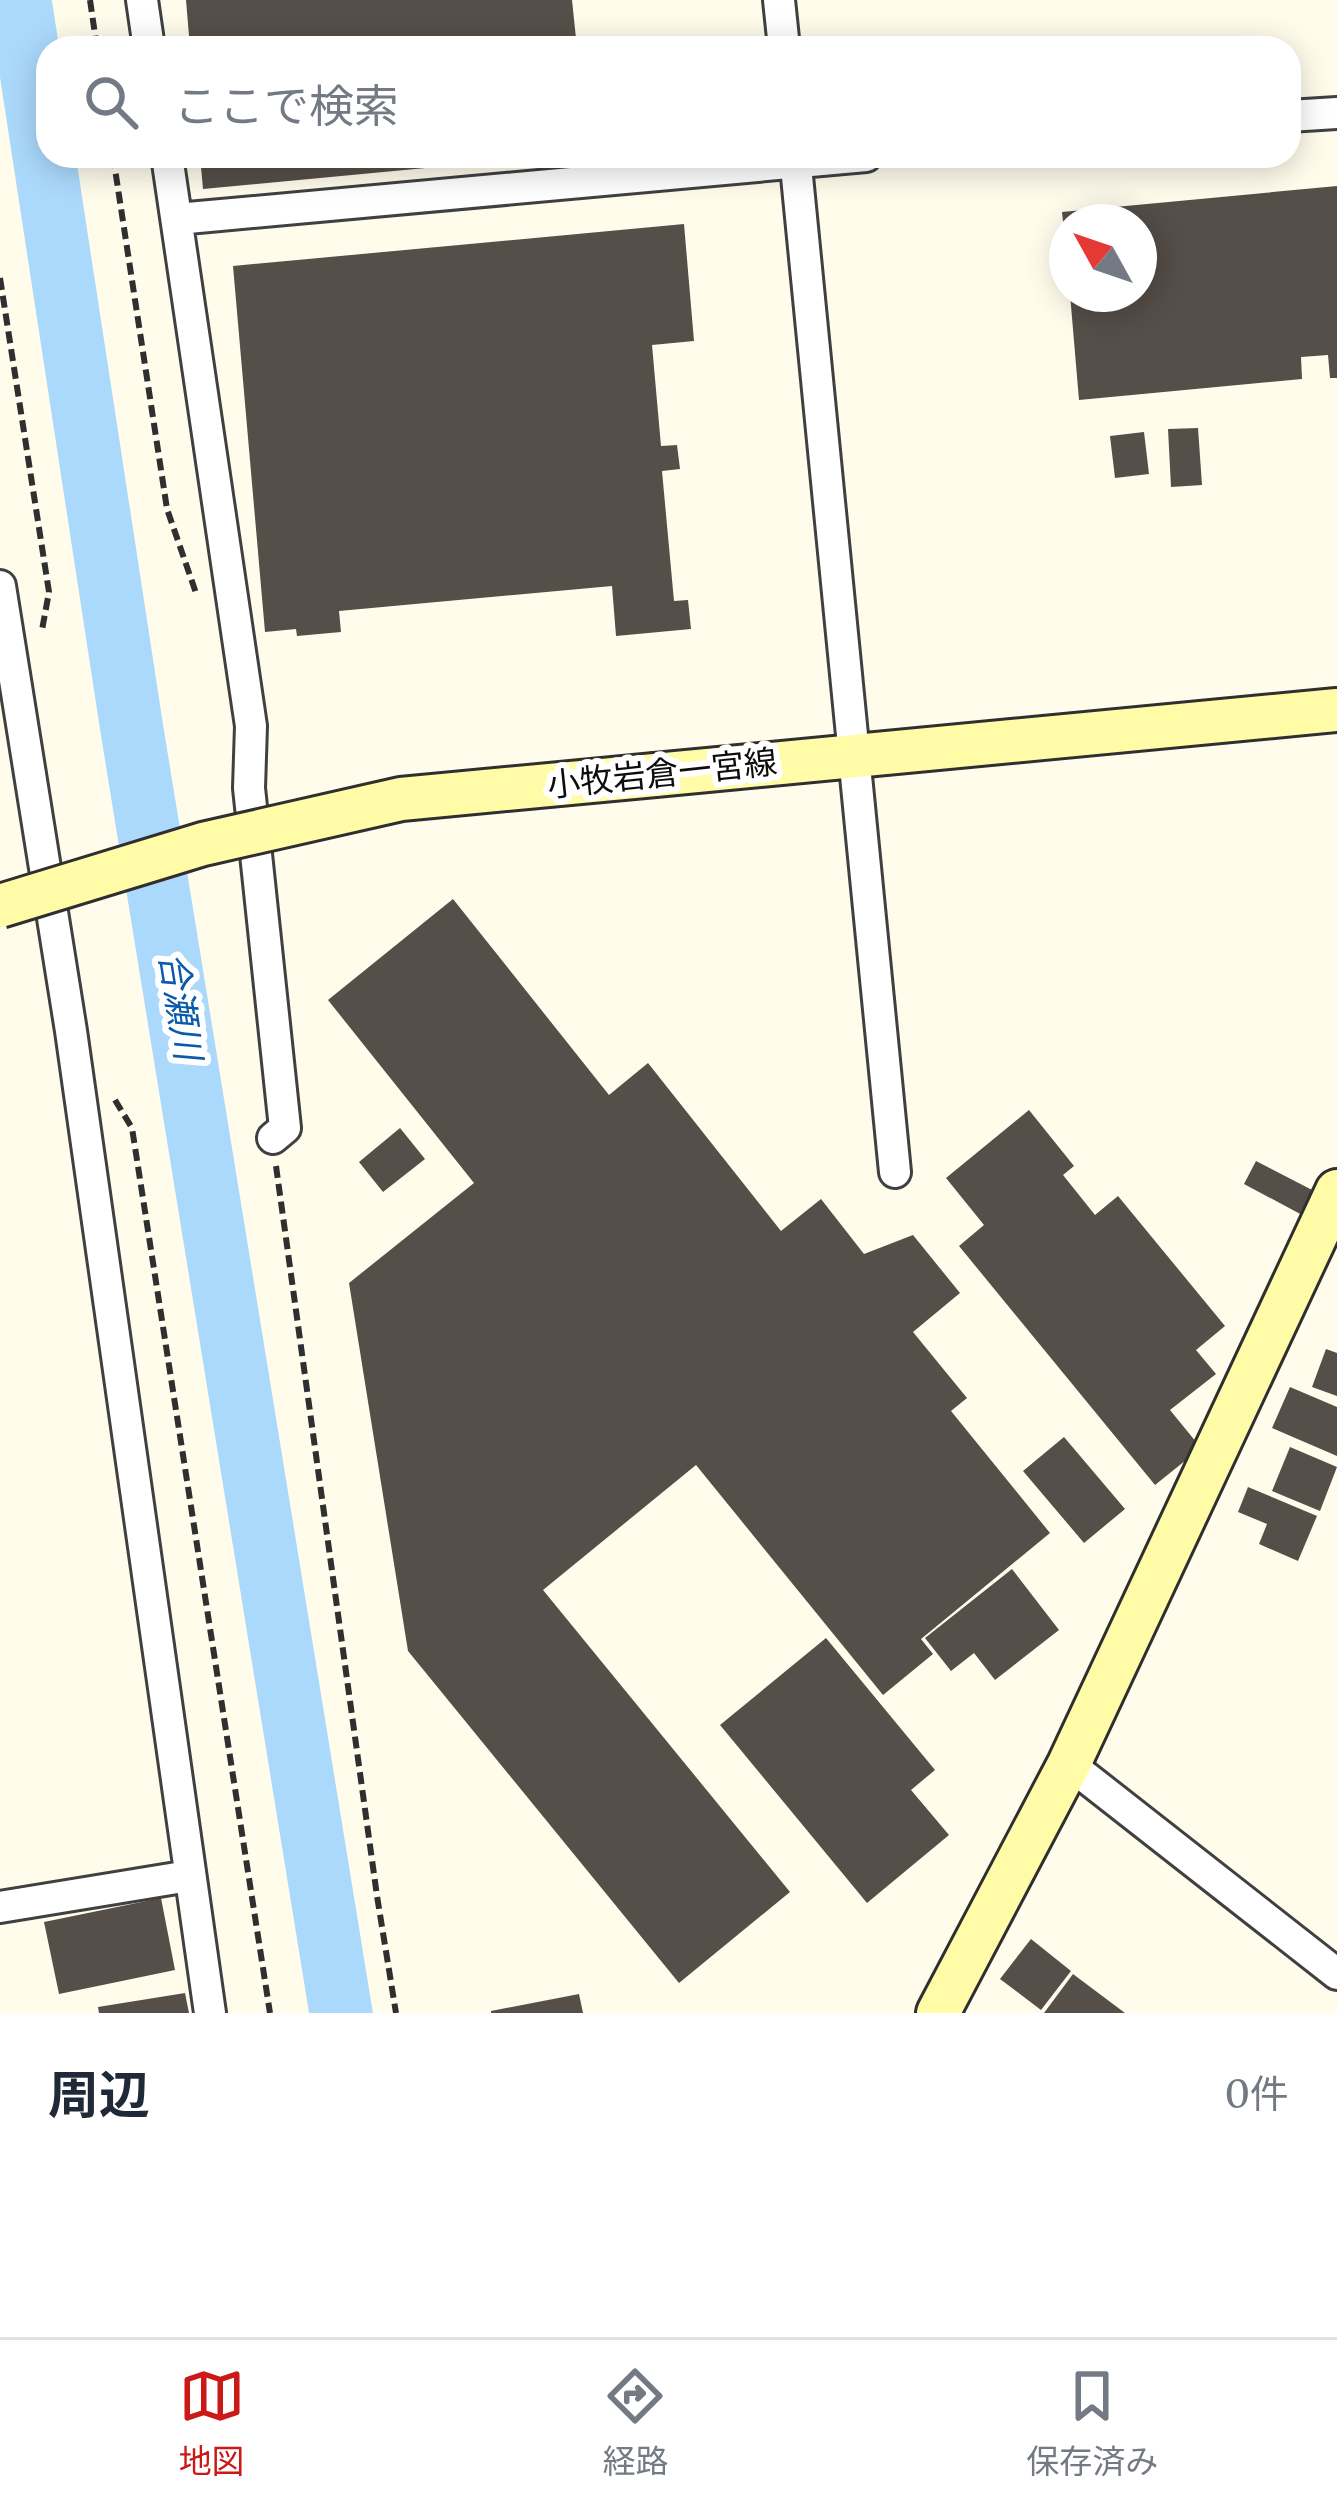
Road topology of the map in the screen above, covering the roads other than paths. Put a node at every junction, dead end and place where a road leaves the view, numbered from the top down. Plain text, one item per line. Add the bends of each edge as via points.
1 (142, 0) edge
2 (779, 0) edge
3 (147, 36) edge
4 (783, 36) edge
5 (1337, 113) edge
6 (1301, 115) edge
7 (169, 168) edge
8 (703, 168) edge
9 (797, 168) edge
10 (177, 219) junction
11 (0, 586) edge
12 (1337, 710) edge
13 (851, 754) junction
14 (0, 906) edge
15 (273, 1138) road end
16 (895, 1172) dead end
17 (1337, 1191) edge
18 (1069, 1764) junction
19 (189, 1876) junction
20 (0, 1906) edge
21 (1337, 1974) edge
22 (210, 2013) edge
23 (938, 2013) edge

1 - 3 street
2 - 4 street
5 - 6 street
7 - 10 street
8 - 10 street
9 - 13 street
10 - 15 street via 250,726 249,788 285,1128
11 - 19 street
12 - 13 main road, 小牧岩倉一宮線
13 - 14 main road, 小牧岩倉一宮線, bridge via 400,799 202,844
13 - 16 street
17 - 18 main road
18 - 21 street
18 - 23 main road
19 - 20 street
19 - 22 street

